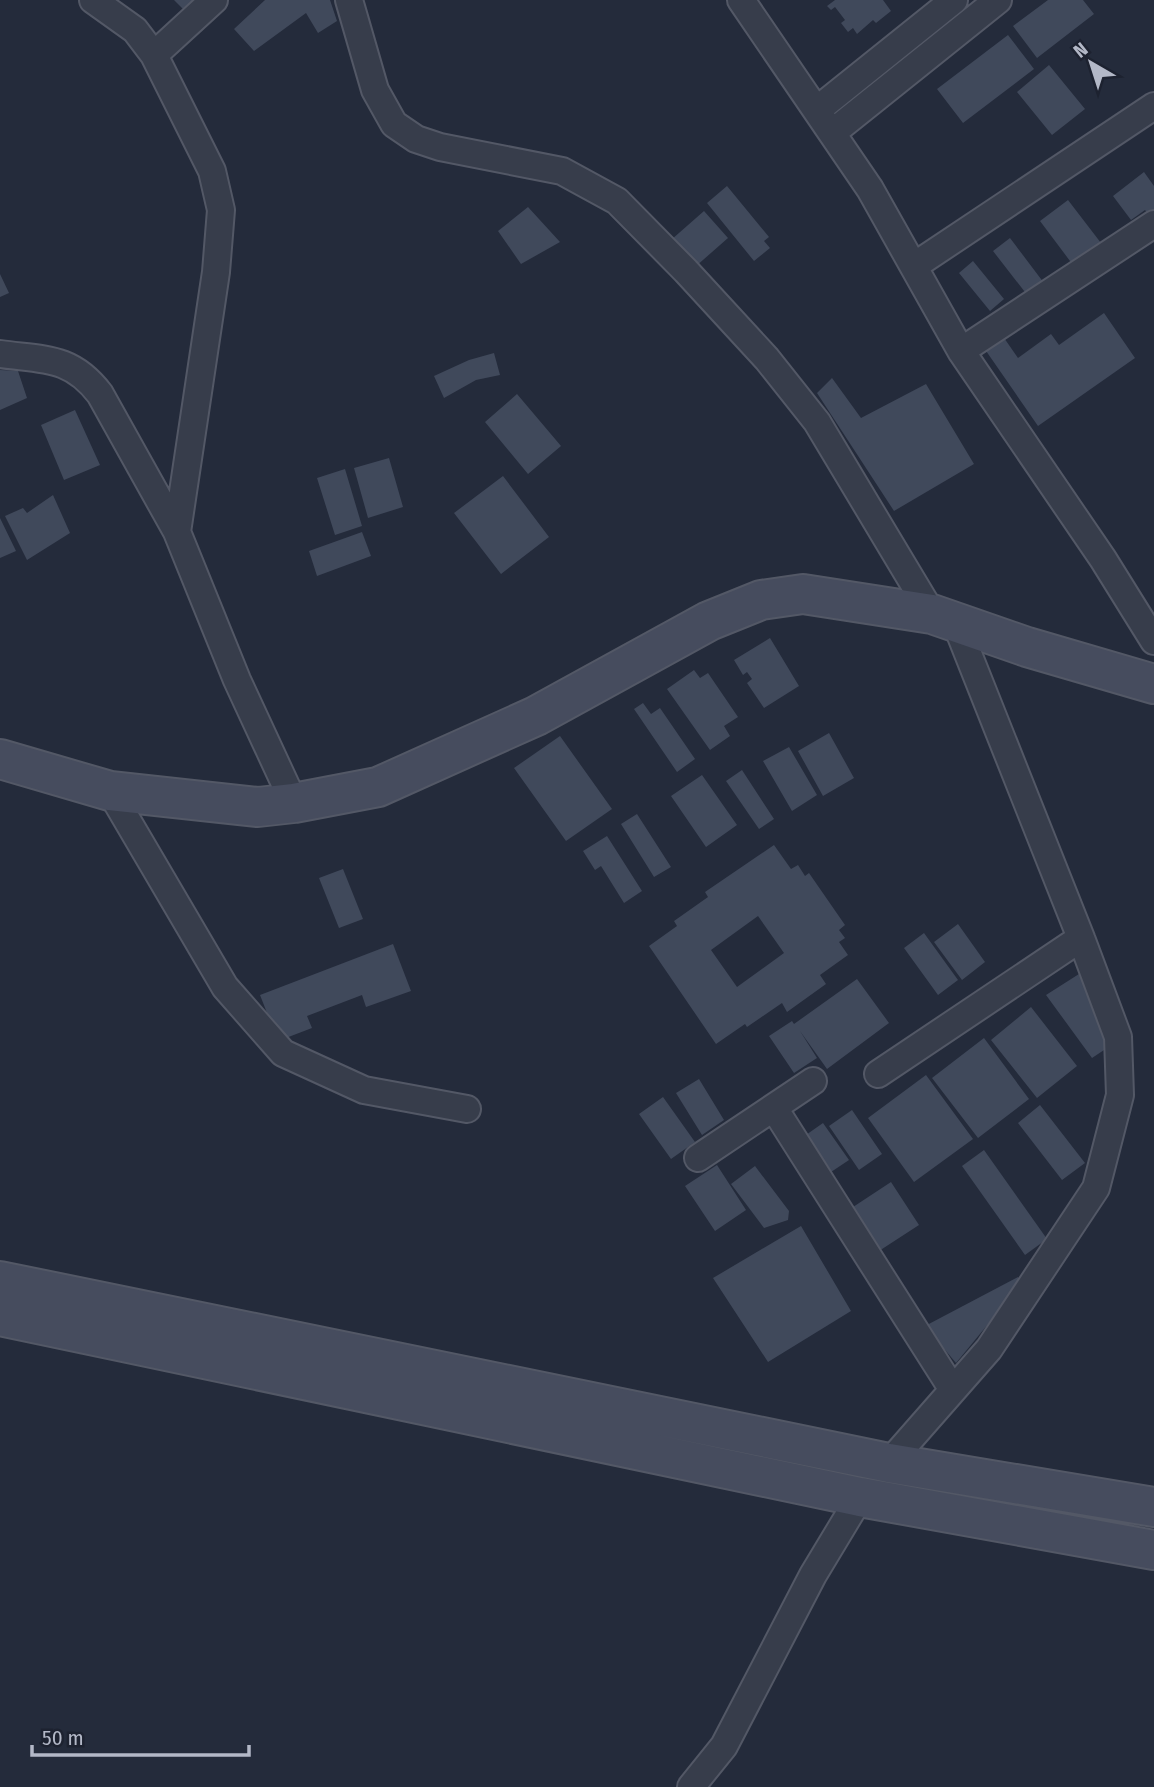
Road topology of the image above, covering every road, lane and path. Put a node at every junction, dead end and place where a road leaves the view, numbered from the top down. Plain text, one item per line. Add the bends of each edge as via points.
1 (93, 0) edge
2 (214, 0) edge
3 (349, 0) edge
4 (741, 0) edge
5 (954, 0) edge
6 (999, 0) edge
7 (154, 55) junction
8 (1154, 107) edge
9 (817, 110) junction
10 (832, 133) junction
11 (1154, 224) edge
12 (914, 266) junction
13 (961, 351) junction
14 (0, 354) edge
15 (177, 532) junction
16 (944, 618) junction
17 (1149, 624) edge
18 (1154, 684) edge
19 (0, 759) edge
20 (110, 792) junction
21 (294, 803) junction
22 (1081, 937) junction
23 (878, 1074) dead end
24 (813, 1081) dead end
25 (774, 1108) junction
26 (467, 1109) dead end
27 (698, 1158) dead end
28 (0, 1280) edge
29 (0, 1316) edge
30 (953, 1390) junction
31 (889, 1463) junction
32 (860, 1497) junction
33 (1154, 1507) edge
34 (1154, 1550) edge
35 (691, 1787) edge

1 - 7 street via 135,30
2 - 7 street
3 - 16 street via 374,90 394,124 416,139 440,147 562,171 617,201 686,271 767,359 817,422
4 - 9 street
5 - 9 street
6 - 10 street
7 - 15 street via 212,171 221,210
8 - 12 street
9 - 10 street
10 - 12 street
11 - 13 street
12 - 13 street
13 - 17 street
14 - 15 street via 69,366 87,378
15 - 21 street via 237,680
16 - 18 main road
16 - 21 main road via 803,594 761,600 709,621 537,716 378,787
16 - 22 street
19 - 20 main road
20 - 21 main road via 258,807
20 - 26 street via 225,987 283,1053 364,1090
22 - 23 street
22 - 30 street via 1118,1037 1120,1095 1096,1188 989,1349
24 - 25 street
25 - 27 street
25 - 30 street
28 - 31 main road
29 - 32 main road
30 - 31 street
31 - 33 main road
32 - 34 main road
32 - 35 street via 813,1575 724,1746

